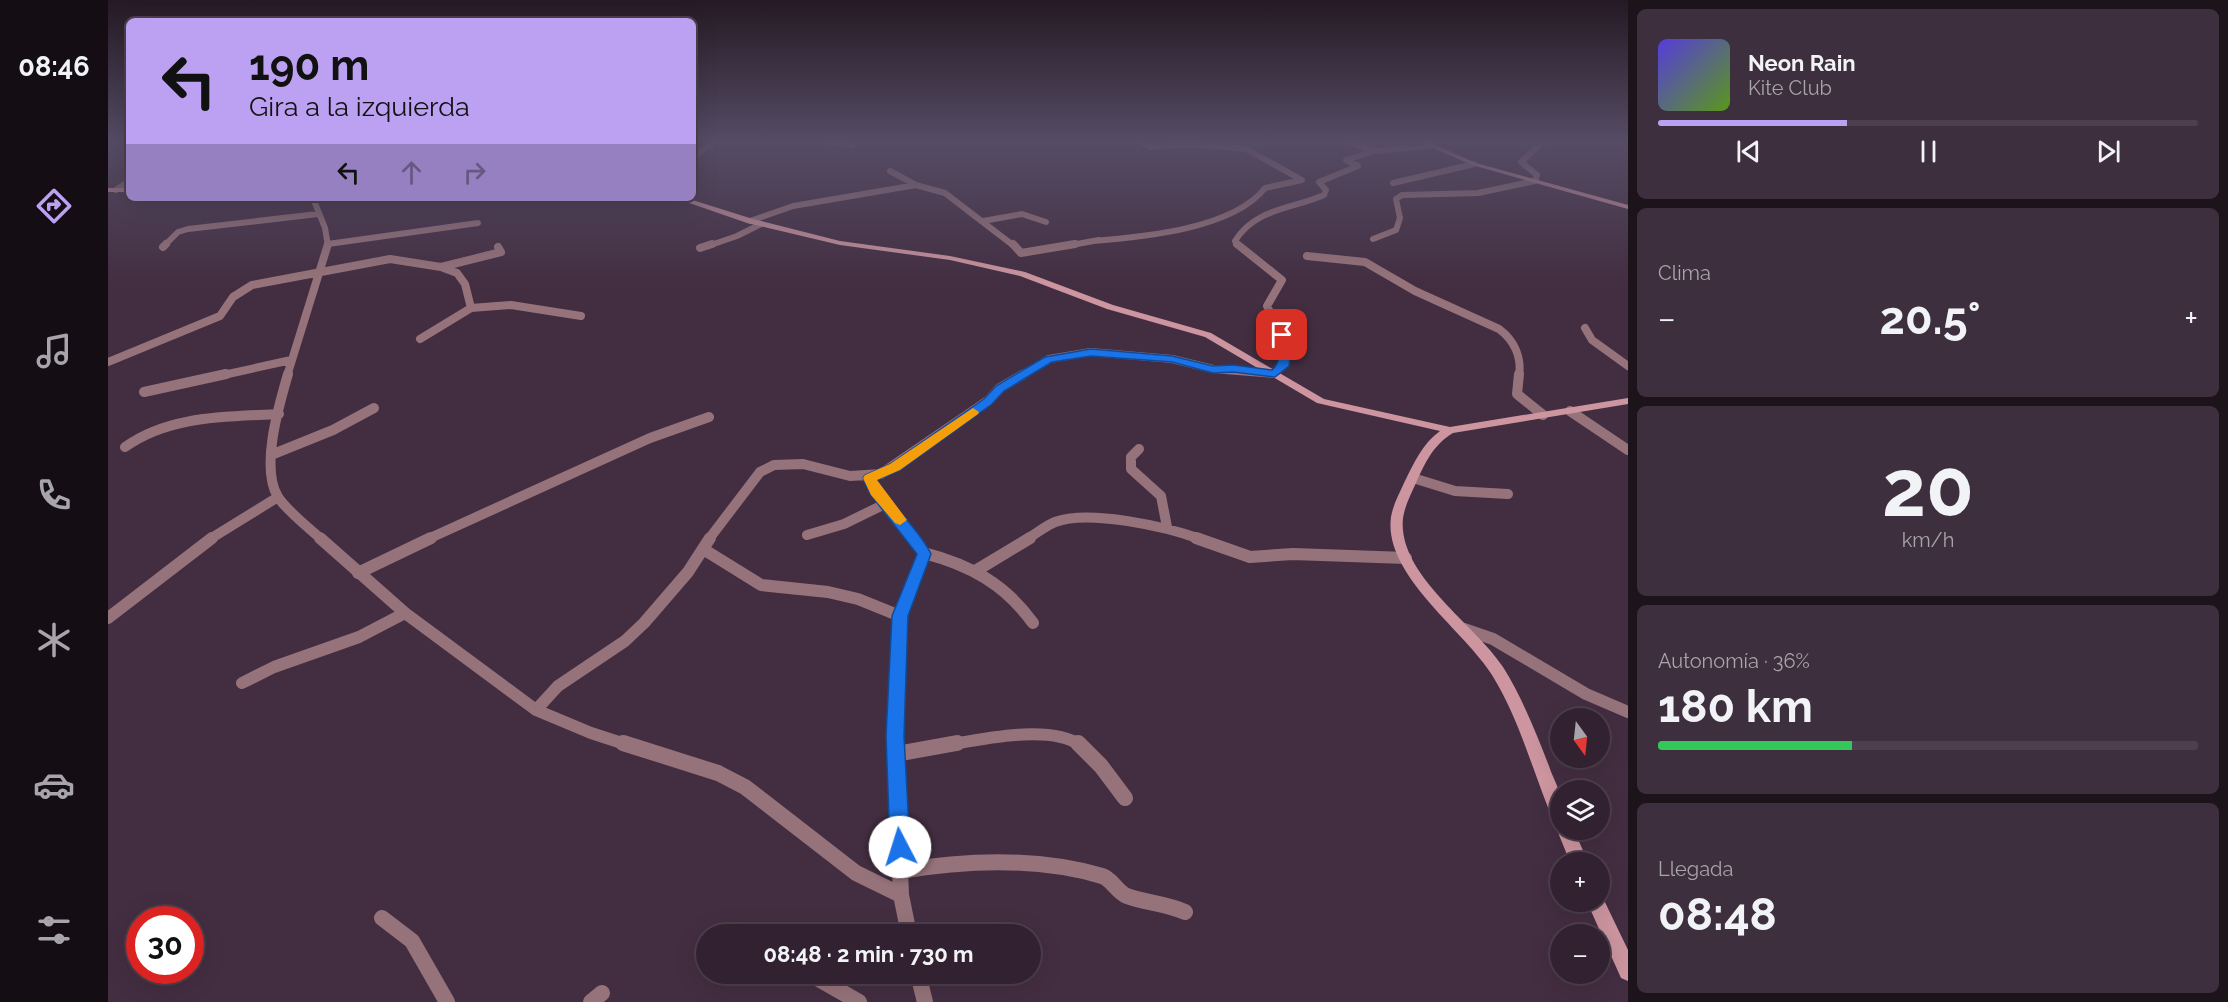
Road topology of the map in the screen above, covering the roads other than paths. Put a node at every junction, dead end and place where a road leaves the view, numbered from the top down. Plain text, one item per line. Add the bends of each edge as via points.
1 (895, 188) edge
2 (928, 188) edge
3 (1269, 188) edge
4 (1324, 188) edge
5 (1502, 188) edge
6 (1558, 188) edge
7 (314, 201) edge
8 (689, 201) edge
9 (1628, 207) edge
10 (318, 214) junction
11 (750, 221) junction
12 (983, 221) junction
13 (1046, 222) dead end
14 (478, 223) dead end
15 (761, 224) junction
16 (1373, 239) dead end
17 (1105, 240) dead end
18 (1093, 242) junction
19 (328, 244) junction
20 (163, 247) dead end
21 (498, 248) dead end
22 (700, 248) dead end
23 (1307, 256) dead end
24 (441, 267) junction
25 (319, 274) junction
26 (471, 308) junction
27 (580, 316) dead end
28 (1585, 328) dead end
29 (420, 339) dead end
30 (291, 360) junction
31 (108, 362) edge
32 (1628, 366) edge
33 (1275, 374) junction
34 (144, 392) dead end
35 (1628, 401) edge
36 (374, 408) dead end
37 (1570, 411) junction
38 (279, 414) junction
39 (1543, 415) junction
40 (709, 417) dead end
41 (1450, 430) junction
42 (124, 447) dead end
43 (1139, 450) dead end
44 (1628, 450) edge
45 (271, 455) junction
46 (869, 478) junction
47 (1413, 478) junction
48 (1508, 494) dead end
49 (278, 497) junction
50 (885, 504) junction
51 (1167, 527) junction
52 (807, 535) dead end
53 (703, 549) junction
54 (924, 554) junction
55 (1406, 558) junction
56 (977, 570) junction
57 (358, 573) junction
58 (405, 613) junction
59 (900, 616) junction
60 (108, 618) edge
61 (1033, 623) dead end
62 (1464, 629) junction
63 (242, 683) dead end
64 (536, 710) junction
65 (1628, 712) edge
66 (896, 754) junction
67 (1550, 793) edge
68 (1125, 798) dead end
69 (900, 871) junction
70 (902, 895) junction
71 (1185, 912) dead end
72 (1601, 912) edge
73 (382, 918) dead end
74 (907, 924) edge
75 (1628, 971) edge
76 (828, 984) edge
77 (920, 984) edge
78 (447, 1002) edge
79 (860, 1002) edge
80 (925, 1002) edge

1 - 11 street via 793,206
2 - 12 street via 945,193
3 - 18 street via 1232,214 1207,222
4 - 33 street via 1324,195 1282,206 1244,228 1235,241 1282,280 1267,306 1286,351 1283,366
5 - 16 street via 1478,193 1402,195 1396,200 1400,218 1396,230
6 - 9 street
7 - 10 street
8 - 11 street
10 - 19 street
10 - 20 street via 188,229 178,232
11 - 15 street
12 - 13 street via 1022,214
12 - 18 street via 1021,253
14 - 19 street
15 - 22 street via 737,237
15 - 33 street via 840,243 950,258 1022,274 1110,307 1208,335
17 - 18 street
19 - 25 street
21 - 24 street via 501,252
23 - 39 street via 1365,262 1415,291 1499,329 1508,336 1521,362 1517,394
24 - 25 street via 390,259
24 - 26 street via 462,278
25 - 30 street
25 - 31 street via 252,285 233,297 220,316
26 - 27 street via 511,305
26 - 29 street
28 - 32 street via 1592,340
30 - 34 street
30 - 38 street
33 - 41 street via 1321,401
33 - 46 street via 1213,369 1172,359 1091,352 1064,355 1049,359 1000,388 988,401 895,467
35 - 37 street
36 - 45 street
37 - 39 street
37 - 44 street
38 - 42 street via 167,424 144,432
38 - 45 street
39 - 41 street
40 - 57 street via 650,438 508,500
41 - 47 street via 1432,442
43 - 51 street via 1131,457 1131,469 1161,496
45 - 49 street via 273,487
46 - 50 street
46 - 53 street via 786,462 768,466
47 - 48 street via 1455,490
47 - 55 street via 1396,520
49 - 57 street
49 - 60 street via 215,535
50 - 52 street via 844,524
50 - 54 street
51 - 55 street via 1250,557 1293,554
51 - 56 street via 1117,520 1055,522
53 - 59 street via 761,585 828,592
53 - 64 street via 688,572 625,642 558,686
54 - 56 street
54 - 59 street
55 - 62 street via 1427,589
56 - 61 street via 1019,601
57 - 58 street
58 - 63 street via 359,637 274,667
58 - 64 street
59 - 66 street
62 - 65 street via 1493,639 1586,694
62 - 67 street via 1498,671
64 - 70 street via 591,733 736,782 782,813 856,873
66 - 68 street via 1035,733 1063,736 1075,741 1106,772
66 - 69 street
69 - 70 street
69 - 71 street via 984,861 1076,869 1106,877 1114,890 1142,902 1154,901
70 - 74 street
72 - 75 street
73 - 78 street via 412,941
76 - 79 street
77 - 80 street

